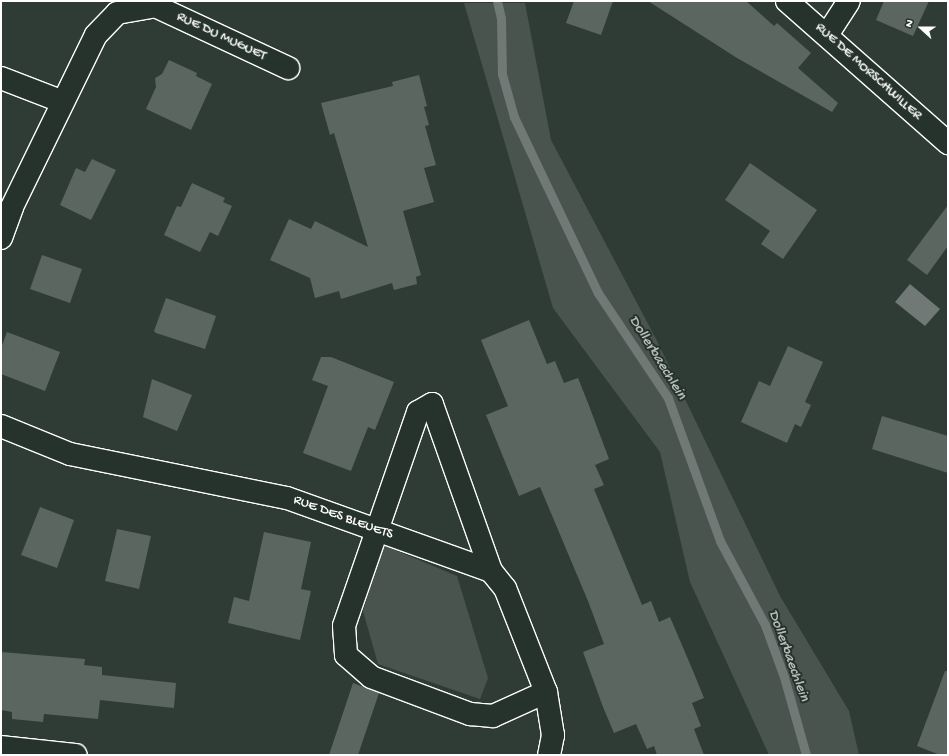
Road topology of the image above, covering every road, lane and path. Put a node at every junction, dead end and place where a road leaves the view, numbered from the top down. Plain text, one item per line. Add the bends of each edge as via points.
1 (787, 1) edge
2 (849, 1) edge
3 (827, 35) junction
4 (288, 68) dead end
5 (1, 78) edge
6 (63, 102) junction
7 (948, 143) edge
8 (1, 238) edge
9 (1, 426) edge
10 (378, 530) junction
11 (491, 571) junction
12 (546, 692) junction
13 (1, 748) edge
14 (76, 755) edge
15 (549, 755) edge

1 - 3 street, RUE DE MORSCHWILLER
2 - 3 street
3 - 7 street, RUE DE MORSCHWILLER
4 - 6 street, RUE DU MUGUET via 155,6 117,13 96,35
5 - 6 street
6 - 8 street, RUE DU MUGUET via 12,207
9 - 10 street, RUE DES BLEUETS via 70,454 287,498
10 - 11 street, RUE DES BLEUETS
10 - 11 street via 418,412 432,404
10 - 12 street via 344,626 346,655 371,677 470,714 493,716
11 - 12 street via 505,588
12 - 15 street via 553,735
13 - 14 street

